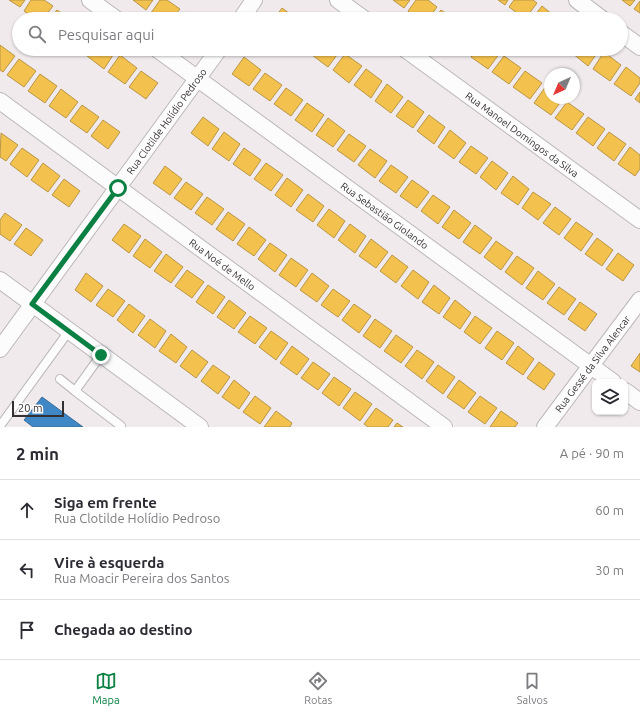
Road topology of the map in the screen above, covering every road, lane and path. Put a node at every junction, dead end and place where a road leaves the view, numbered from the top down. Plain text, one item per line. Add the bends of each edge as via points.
1 (90, 0) edge
2 (254, 0) edge
3 (338, 0) edge
4 (576, 0) edge
5 (106, 12) edge
6 (246, 12) edge
7 (354, 12) edge
8 (592, 12) edge
9 (628, 38) edge
10 (640, 47) edge
11 (167, 56) edge
12 (214, 56) edge
13 (415, 56) edge
14 (197, 78) junction
15 (0, 101) edge
16 (118, 188) junction
17 (640, 220) edge
18 (0, 280) edge
19 (640, 300) edge
20 (32, 304) junction
21 (69, 331) junction
22 (0, 348) edge
23 (101, 355) junction
24 (591, 366) junction
25 (60, 379) dead end
26 (609, 379) edge
27 (75, 391) junction
28 (628, 393) edge
29 (640, 402) edge
30 (0, 426) edge
31 (121, 426) dead end
32 (200, 427) edge
33 (444, 427) edge
34 (545, 427) edge

1 - 5 street
2 - 6 street
3 - 7 street
4 - 8 street
9 - 10 street
11 - 14 street, Rua Sebastião Giolando
12 - 14 street, Rua Clotilde Holídio Pedroso
13 - 17 street, Rua Manoel Domingos da Silva
14 - 16 street, Rua Clotilde Holídio Pedroso
14 - 24 street, Rua Sebastião Giolando
15 - 16 street, Rua Noé de Mello
16 - 20 street, Rua Clotilde Holídio Pedroso
16 - 33 street, Rua Noé de Mello
18 - 20 street
19 - 24 street, Rua Gessé da Silva Alencar
20 - 21 street
20 - 22 street, Rua Clotilde Holídio Pedroso
21 - 23 street
21 - 30 lane
23 - 27 lane
23 - 32 street
24 - 26 street, Rua Sebastião Giolando
24 - 34 street, Rua Gessé da Silva Alencar
25 - 27 lane
27 - 31 lane
28 - 29 street

